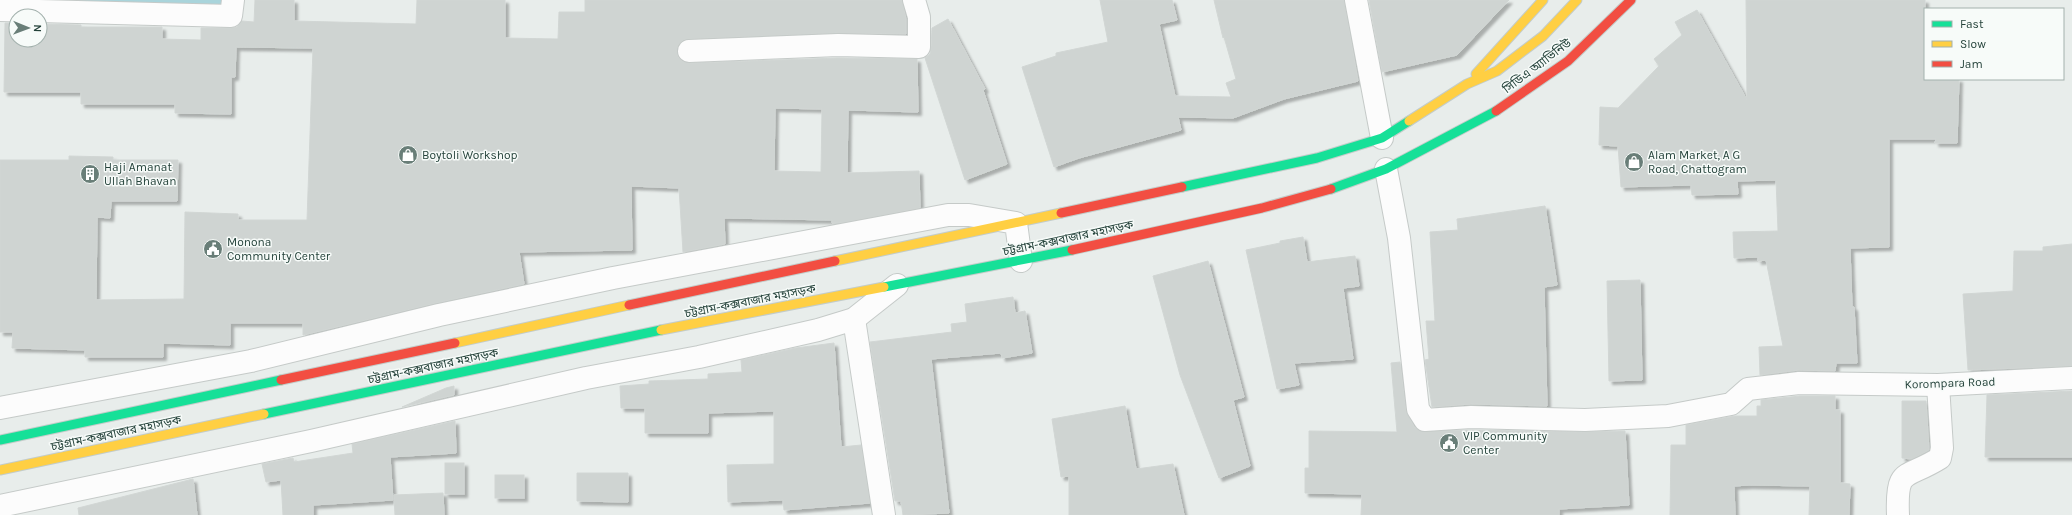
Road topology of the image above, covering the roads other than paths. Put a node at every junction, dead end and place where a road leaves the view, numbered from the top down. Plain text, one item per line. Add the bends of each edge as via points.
1 (233, 0) edge
2 (914, 0) edge
3 (1356, 0) edge
4 (1543, 0) edge
5 (1578, 0) edge
6 (1631, 0) edge
7 (0, 10) edge
8 (689, 51) dead end
9 (1537, 71) dead end
10 (1467, 84) junction
11 (1490, 114) junction
12 (1382, 138) junction
13 (1386, 169) junction
14 (1016, 223) junction
15 (1021, 261) junction
16 (897, 285) junction
17 (854, 319) junction
18 (2072, 378) edge
19 (1938, 385) junction
20 (0, 408) edge
21 (0, 440) edge
22 (0, 470) edge
23 (0, 506) edge
24 (884, 515) edge
25 (1898, 515) edge

1 - 7 street via 231,16
2 - 8 street via 919,17 918,47 838,45
3 - 12 street
4 - 10 highway
5 - 10 highway via 1543,36 1497,70
6 - 11 highway, সিডিএ অ্যাভিনিউ via 1568,61
9 - 11 highway
10 - 12 highway, চট্টগ্রাম-কক্সবাজার মহাসড়ক
11 - 13 highway, চট্টগ্রাম-কক্সবাজার মহাসড়ক
12 - 14 highway, চট্টগ্রাম-কক্সবাজার মহাসড়ক via 1317,158
13 - 15 highway, চট্টগ্রাম-কক্সবাজার মহাসড়ক via 1335,188 1262,208
13 - 19 street, Korompara Road via 1399,238 1418,409 1426,420 1471,417 1584,420 1668,416 1731,404 1748,389 1799,383
14 - 15 street
14 - 20 street via 969,215 940,217 613,278 439,315 251,361
14 - 21 highway, চট্টগ্রাম-কক্সবাজার মহাসড়ক
15 - 16 highway, চট্টগ্রাম-কক্সবাজার মহাসড়ক
16 - 17 street
16 - 22 highway, চট্টগ্রাম-কক্সবাজার মহাসড়ক via 620,339
17 - 23 street via 707,356 586,378 304,442
17 - 24 street
18 - 19 street, Korompara Road
19 - 25 street via 1942,448 1940,458 1906,475 1900,481 1897,491

